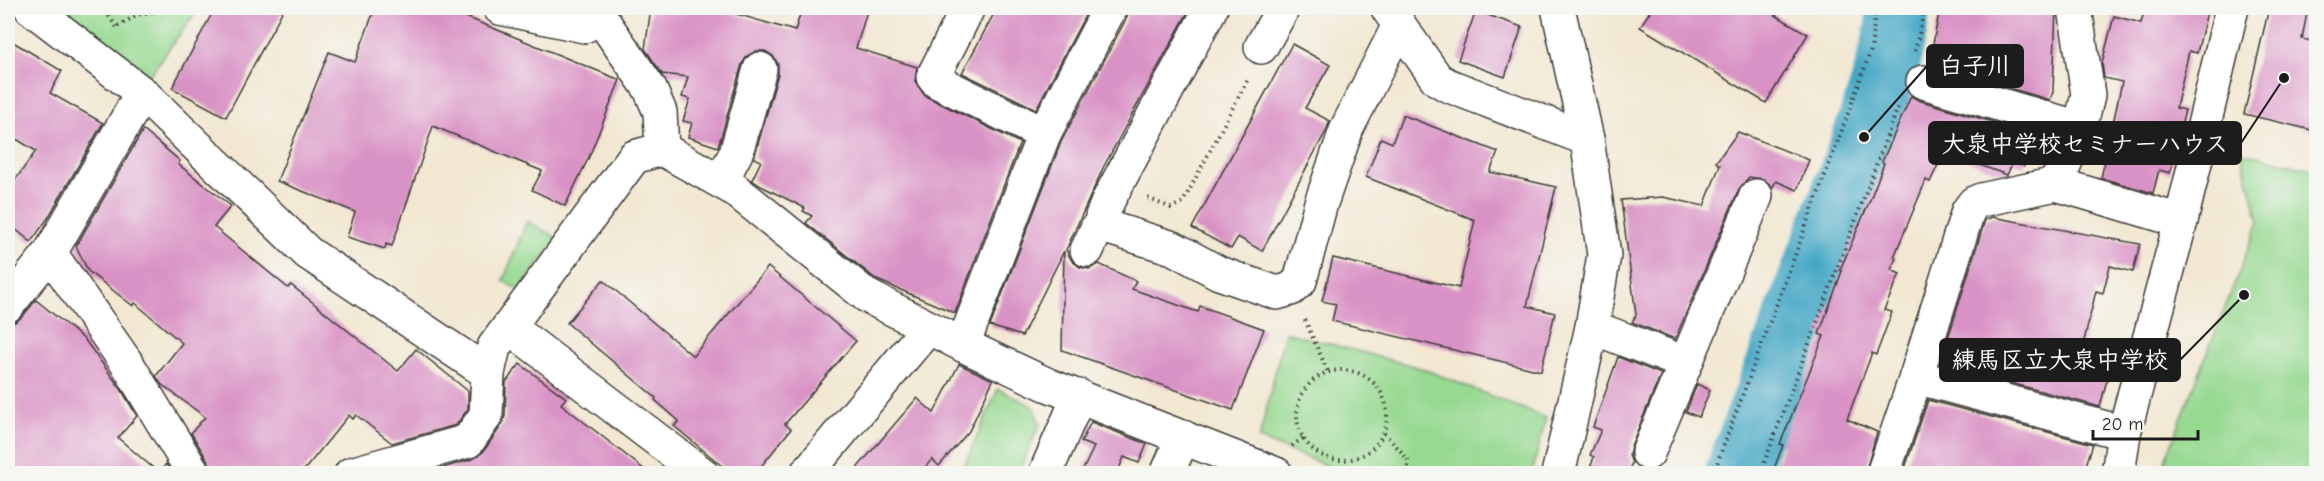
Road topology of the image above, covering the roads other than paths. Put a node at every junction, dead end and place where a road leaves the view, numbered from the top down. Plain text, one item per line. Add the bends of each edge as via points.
1 (31, 8) edge
2 (500, 8) edge
3 (968, 8) edge
4 (1110, 8) edge
5 (1211, 8) edge
6 (1283, 8) edge
7 (1558, 8) edge
8 (2075, 8) edge
9 (2232, 8) edge
10 (599, 13) edge
11 (1393, 16) edge
12 (1262, 47) road end
13 (760, 69) dead end
14 (1912, 80) road end
15 (142, 93) junction
16 (2080, 128) junction
17 (1044, 134) junction
18 (1587, 139) junction
19 (662, 148) junction
20 (721, 181) junction
21 (2056, 184) junction
22 (1756, 196) dead end
23 (2181, 221) junction
24 (50, 254) junction
25 (8, 305) edge
26 (509, 327) junction
27 (1592, 327) junction
28 (928, 328) junction
29 (963, 345) junction
30 (1685, 363) junction
31 (488, 373) junction
32 (1916, 377) junction
33 (1078, 396) junction
34 (2124, 433) junction
35 (1183, 437) junction
36 (1648, 453) dead end
37 (371, 471) edge
38 (194, 474) edge
39 (702, 474) edge
40 (806, 474) edge
41 (1045, 474) edge
42 (1167, 474) edge
43 (1276, 474) edge
44 (1558, 474) edge
45 (1883, 474) edge
46 (2118, 474) edge

1 - 15 street
2 - 10 street via 584,26
3 - 17 street via 933,77
4 - 17 street
5 - 11 street via 1118,182 1095,237 1109,228 1173,248 1219,273 1277,293 1300,281 1347,128
6 - 12 street
7 - 18 street
8 - 16 street via 2088,95
9 - 23 street
10 - 19 street via 650,89 660,112
11 - 18 street via 1437,79
13 - 20 street via 736,153
14 - 16 street
15 - 24 street
15 - 31 street via 308,253
16 - 21 street
17 - 29 street
18 - 27 street via 1604,255
19 - 20 street
19 - 26 street via 634,157
20 - 28 street via 771,216 867,296
21 - 23 street
21 - 32 street via 1974,203 1968,211
22 - 30 street
23 - 34 street
24 - 25 street
24 - 38 street via 128,365
26 - 31 street via 494,347
26 - 39 street
27 - 30 street
27 - 44 street
28 - 29 street
28 - 40 street
29 - 33 street
30 - 36 street
31 - 37 street via 486,415 468,441
32 - 34 street
32 - 45 street
33 - 35 street
33 - 41 street
34 - 46 street
35 - 42 street
35 - 43 street

